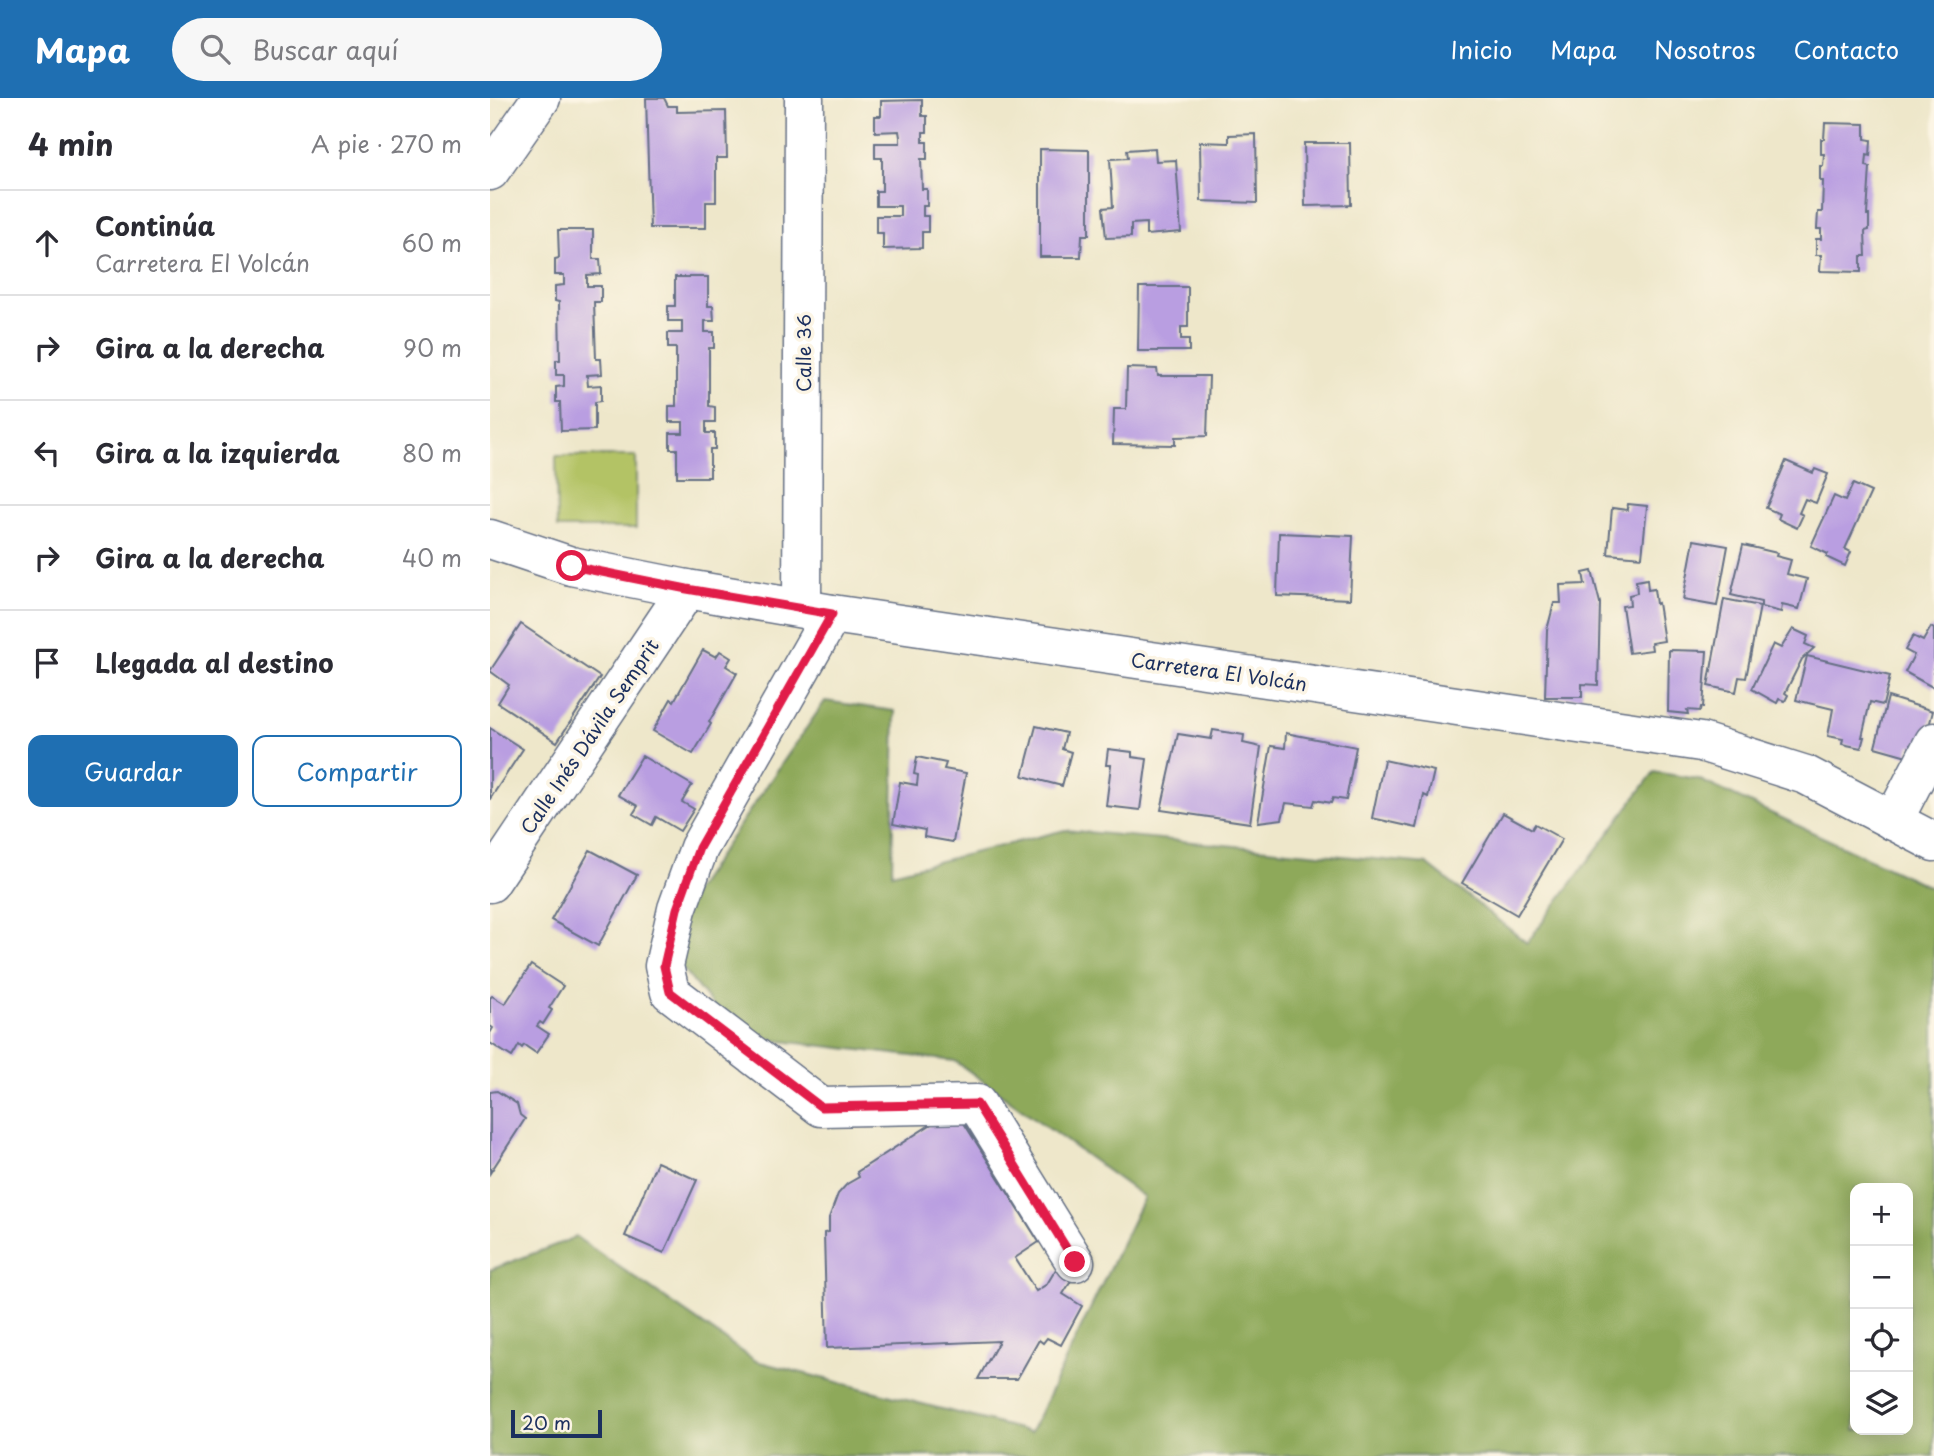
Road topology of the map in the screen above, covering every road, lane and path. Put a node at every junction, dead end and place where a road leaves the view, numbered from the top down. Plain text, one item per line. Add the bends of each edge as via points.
1 (541, 98) edge
2 (804, 98) edge
3 (490, 171) edge
4 (490, 539) edge
5 (687, 589) junction
6 (817, 611) junction
7 (1934, 742) edge
8 (1894, 821) junction
9 (1934, 842) edge
10 (490, 883) edge
11 (1075, 1262) dead end

1 - 3 street
2 - 6 street, Calle 36
4 - 5 street, Carretera El Volcán via 572,566
5 - 6 street, Carretera El Volcán
5 - 10 street, Calle Inés Dávila Semprit
6 - 8 street, Carretera El Volcán via 1701,742 1806,775
6 - 11 street via 699,848 677,909 664,966 670,992 821,1107 977,1104
7 - 8 street
8 - 9 street, Carretera El Volcán

